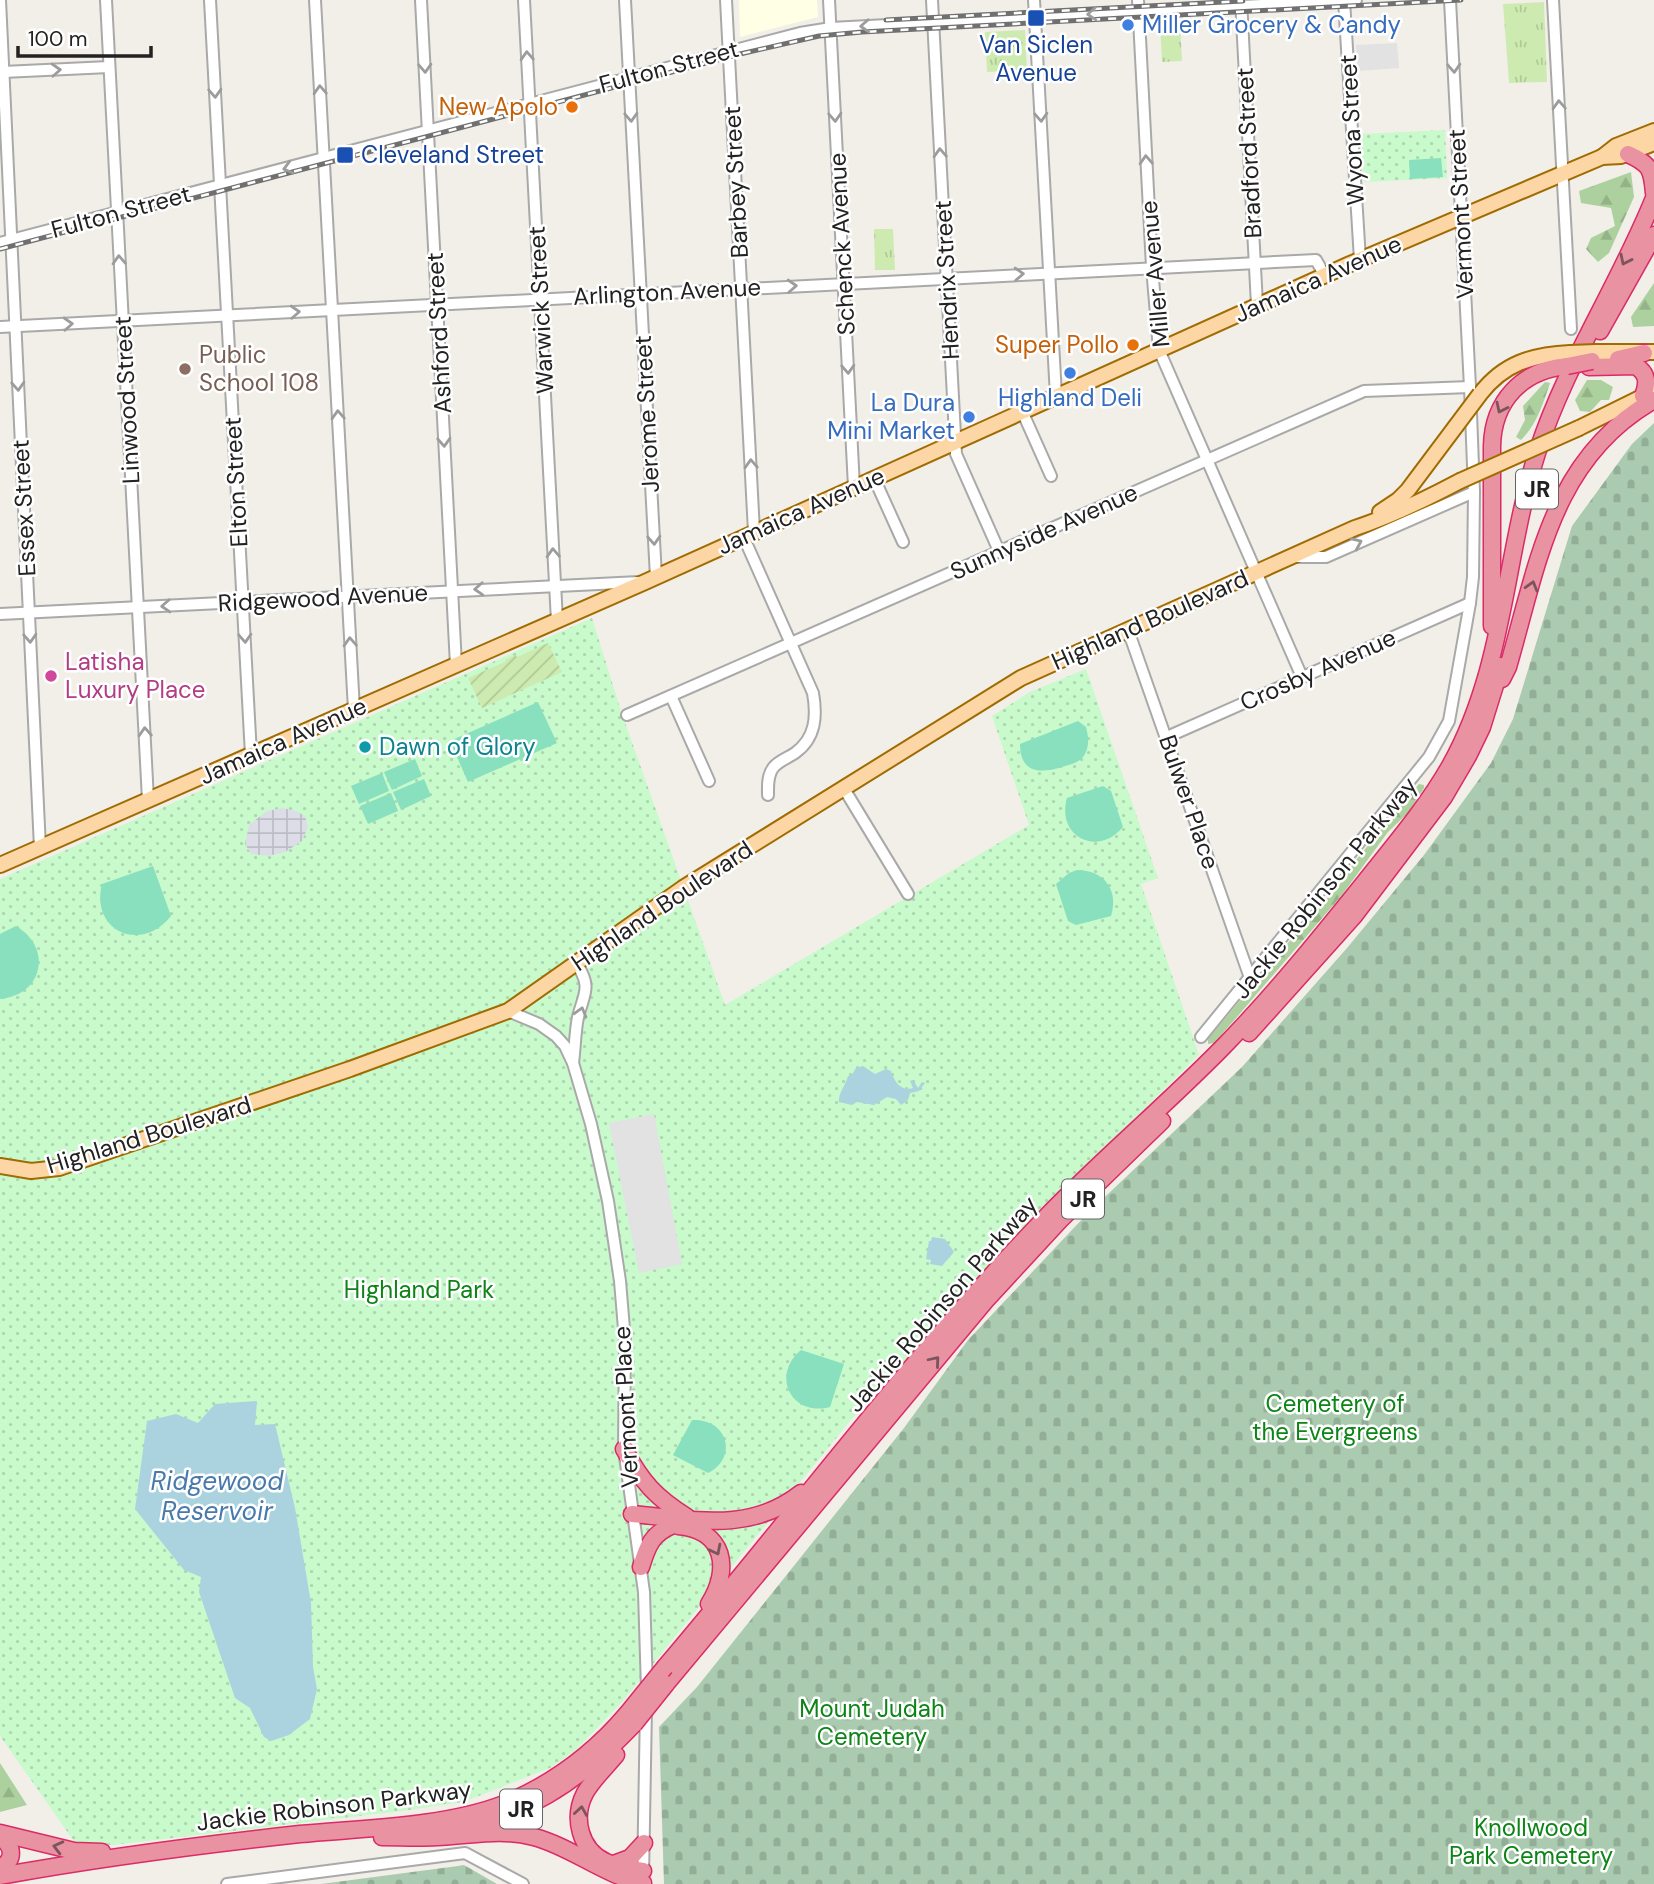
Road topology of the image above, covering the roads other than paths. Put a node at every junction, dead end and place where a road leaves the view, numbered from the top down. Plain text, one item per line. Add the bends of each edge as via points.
1 (0, 0) edge
2 (106, 0) edge
3 (209, 0) edge
4 (315, 0) edge
5 (421, 0) edge
6 (524, 0) edge
7 (625, 0) edge
8 (726, 0) edge
9 (829, 0) edge
10 (932, 0) edge
11 (1034, 0) edge
12 (1344, 0) edge
13 (1356, 0) edge
14 (1450, 0) edge
15 (1553, 0) edge
16 (1241, 3) edge
17 (1138, 6) edge
18 (1035, 17) junction
19 (933, 22) junction
20 (831, 28) junction
21 (729, 52) junction
22 (109, 67) junction
23 (3, 72) junction
24 (629, 78) junction
25 (530, 104) junction
26 (428, 130) junction
27 (1654, 131) edge
28 (1654, 143) edge
29 (1628, 154) junction
30 (1602, 157) junction
31 (324, 158) junction
32 (1562, 173) junction
33 (221, 185) junction
34 (1654, 196) edge
35 (117, 212) junction
36 (1462, 216) junction
37 (1653, 235) edge
38 (6, 242) edge
39 (1360, 260) junction
40 (1255, 262) junction
41 (1152, 267) junction
42 (1049, 272) junction
43 (1325, 276) junction
44 (947, 278) junction
45 (844, 283) junction
46 (741, 289) junction
47 (641, 294) junction
48 (540, 299) junction
49 (437, 305) junction
50 (1257, 305) junction
51 (332, 310) junction
52 (228, 316) junction
53 (123, 321) junction
54 (16, 326) junction
55 (0, 327) edge
56 (1572, 329) dead end
57 (1159, 350) junction
58 (1649, 353) edge
59 (1615, 359) junction
60 (1557, 363) junction
61 (1475, 391) junction
62 (1056, 396) junction
63 (1650, 396) edge
64 (1023, 411) junction
65 (1471, 429) joint
66 (955, 441) junction
67 (1442, 445) junction
68 (1206, 461) junction
69 (1051, 476) dead end
70 (874, 478) junction
71 (1459, 482) junction
72 (854, 487) junction
73 (1474, 492) junction
74 (1355, 528) junction
75 (749, 535) junction
76 (902, 542) dead end
77 (999, 551) junction
78 (1292, 557) junction
79 (1255, 572) junction
80 (651, 579) junction
81 (555, 585) junction
82 (452, 591) junction
83 (347, 596) junction
84 (243, 602) junction
85 (1470, 603) junction
86 (138, 607) junction
87 (29, 613) junction
88 (0, 614) edge
89 (557, 621) junction
90 (1128, 630) junction
91 (790, 643) junction
92 (456, 665) junction
93 (1302, 677) junction
94 (1488, 692) junction
95 (671, 696) junction
96 (354, 710) junction
97 (627, 715) dead end
98 (1167, 737) junction
99 (251, 755) junction
100 (709, 780) dead end
101 (844, 788) junction
102 (768, 795) dead end
103 (148, 800) junction
104 (40, 848) junction
105 (0, 865) edge
106 (908, 894) dead end
107 (577, 964) junction
108 (1249, 975) junction
109 (508, 1011) junction
110 (1201, 1037) dead end
111 (573, 1063) junction
112 (0, 1166) edge
113 (624, 1449) junction
114 (825, 1474) junction
115 (633, 1518) junction
116 (689, 1518) junction
117 (673, 1525) junction
118 (641, 1567) junction
119 (688, 1640) junction
120 (630, 1719) junction
121 (0, 1835) edge
122 (382, 1836) junction
123 (644, 1843) junction
124 (174, 1850) junction
125 (611, 1864) junction
126 (0, 1868) edge
127 (0, 1876) edge
128 (643, 1879) edge
129 (15, 1884) edge
130 (227, 1884) edge
131 (523, 1884) edge

1 - 23 street, Essex Street
2 - 22 street, Linwood Street
3 -> 33 street, Elton Street
31 -> 4 street
5 -> 26 street, Ashford Street
25 -> 6 street, Warwick Street
7 - 24 street, Jerome Street
8 - 21 street, Barbey Street
9 - 20 street, Schenck Avenue
10 - 19 street, Hendrix Street
11 - 18 street
12 - 13 street, Fulton Street
12 - 16 street, Fulton Street
12 - 39 street, Wyona Street
14 -> 36 street, Vermont Street
32 -> 15 street
16 - 17 street, Fulton Street
16 - 40 street, Bradford Street
17 -> 18 street, Fulton Street
41 -> 17 street, Miller Avenue
18 - 19 street, Fulton Street
18 -> 42 street
19 -> 20 street, Fulton Street
44 -> 19 street, Hendrix Street
20 - 21 street, Fulton Street
20 -> 45 street, Schenck Avenue
21 - 24 street, Fulton Street
21 - 46 street, Barbey Street
23 -> 22 street
22 - 35 street, Linwood Street
23 - 38 street, Essex Street
24 - 25 street, Fulton Street
24 -> 47 street, Jerome Street
25 - 26 street, Fulton Street
25 - 48 street, Warwick Street
26 - 31 street, Fulton Street
26 - 49 street, Ashford Street
27 - 30 main road, Jamaica Avenue via 1616,146
28 - 29 main road, Jamaica Avenue
29 - 30 main road, Jamaica Avenue
29 - 34 highway via 1649,167
30 - 32 main road, Jamaica Avenue
31 -> 33 street, Fulton Street
31 - 51 street
32 - 36 main road, Jamaica Avenue
32 - 56 street
33 - 35 street, Fulton Street
33 - 52 street, Elton Street
34 -> 94 highway, Jackie Robinson Parkway / JR via 1545,431 1526,493
35 - 38 street, Fulton Street
53 -> 35 street, Linwood Street
36 - 39 main road, Jamaica Avenue
36 - 61 street, Vermont Street
37 - 94 highway, Jackie Robinson Parkway / JR via 1596,339 1550,444 1508,634
38 - 54 street, Essex Street
39 - 43 main road, Jamaica Avenue
40 - 41 street, Arlington Avenue
40 - 43 street, Arlington Avenue via 1316,260
40 - 50 street, Bradford Street
41 - 42 street, Arlington Avenue
41 - 57 street, Miller Avenue
44 -> 42 street, Arlington Avenue
42 - 62 street
43 - 50 main road, Jamaica Avenue
44 - 45 street, Arlington Avenue
44 - 66 street, Hendrix Street
46 -> 45 street, Arlington Avenue
45 -> 72 street, Schenck Avenue
46 - 47 street, Arlington Avenue
75 -> 46 street, Barbey Street
47 - 48 street, Arlington Avenue
47 -> 80 street, Jerome Street
48 - 49 street, Arlington Avenue
81 -> 48 street, Warwick Street
49 - 51 street, Arlington Avenue
49 -> 82 street, Ashford Street
50 - 57 main road, Jamaica Avenue
52 -> 51 street, Arlington Avenue
83 -> 51 street
52 - 53 street, Arlington Avenue
52 - 84 street, Elton Street
54 -> 53 street, Arlington Avenue
53 - 86 street, Linwood Street
54 - 55 street, Arlington Avenue
54 -> 87 street, Essex Street
57 - 62 main road, Jamaica Avenue
57 - 68 street, Miller Avenue
58 - 59 highway
59 - 60 highway, bridge
59 - 63 highway via 1642,370
60 - 61 main road, Highland Boulevard via 1532,357 1510,366
60 -> 94 highway via 1511,391 1494,424
61 - 65 street, Vermont Street
61 - 67 main road, Highland Boulevard, bridge
61 - 68 street, Sunnyside Avenue via 1364,391
62 - 64 main road, Jamaica Avenue
63 - 71 main road, Highland Boulevard, bridge
94 -> 63 highway via 1508,667 1565,490 1600,442
64 - 66 main road, Jamaica Avenue
64 - 69 street
65 - 73 street, Jackie Robinson Parkway
66 - 70 main road, Jamaica Avenue
66 - 77 street, Hendrix Street via 956,454
67 - 71 main road via 1429,477 1439,485
67 - 74 main road, Highland Boulevard via 1404,495
68 - 77 street, Sunnyside Avenue
68 - 79 street, Miller Avenue
70 - 72 main road, Jamaica Avenue
70 - 76 street
71 - 74 main road, Highland Boulevard via 1382,520
72 - 75 main road, Jamaica Avenue
78 -> 73 street, Highland Boulevard via 1326,557
73 - 85 street, Jackie Robinson Parkway
74 - 78 main road, Highland Boulevard
75 - 80 main road, Jamaica Avenue
75 - 91 street, Barbey Street
77 - 91 street, Sunnyside Avenue
78 - 79 main road, Highland Boulevard
79 - 90 main road, Highland Boulevard
79 - 93 street, Miller Avenue
80 - 81 street, Ridgewood Avenue
80 - 89 main road, Jamaica Avenue
81 -> 82 street, Ridgewood Avenue
81 - 89 street, Warwick Street
82 - 83 street, Ridgewood Avenue
82 - 92 street, Ashford Street
83 - 84 street, Ridgewood Avenue
96 -> 83 street
84 -> 86 street, Ridgewood Avenue
84 -> 99 street, Elton Street
85 - 93 street, Crosby Avenue
85 - 108 street, Jackie Robinson Parkway via 1444,734
86 - 87 street, Ridgewood Avenue
103 -> 86 street, Linwood Street
87 - 88 street, Ridgewood Avenue
87 -> 104 street, Essex Street
89 - 92 main road, Jamaica Avenue
90 - 98 street, Bulwer Place
90 - 101 main road, Highland Boulevard via 1021,678
91 - 95 street, Sunnyside Avenue
91 - 102 street, Barbey Street via 813,693 816,718 808,740 774,767
92 - 96 main road, Jamaica Avenue
93 - 98 street, Crosby Avenue
94 - 114 highway, Jackie Robinson Parkway / JR via 1431,796 1320,938 1225,1045 1046,1217 953,1318
120 -> 94 highway, Jackie Robinson Parkway / JR, bridge via 666,1684 988,1299 1060,1220 1238,1045 1354,916 1453,784 1475,741
95 - 97 street, Sunnyside Avenue
95 - 100 street
96 - 99 main road, Jamaica Avenue
98 - 108 street, Bulwer Place
99 - 103 main road, Jamaica Avenue
101 - 106 street
101 - 107 main road, Highland Boulevard via 683,888
103 - 104 main road, Jamaica Avenue
104 - 105 main road, Jamaica Avenue
107 - 109 main road, Highland Boulevard
111 -> 107 street via 578,1018 587,993
108 - 110 street, Jackie Robinson Parkway
109 - 111 street, Vermont Place via 556,1036
109 - 112 main road, Highland Boulevard via 59,1168 31,1171
111 - 113 street, Vermont Place via 608,1201 620,1281 625,1341
113 - 115 street, Vermont Place
113 - 116 highway via 652,1492
114 - 116 highway via 788,1504 763,1515 728,1522
114 - 119 highway, Jackie Robinson Parkway / JR
115 - 116 highway
115 - 117 highway
115 - 118 street, Vermont Place
117 - 118 highway via 650,1540
117 -> 119 highway via 705,1534 718,1548 722,1566 718,1589
118 - 123 street, Vermont Place via 647,1670
119 - 120 highway, Jackie Robinson Parkway / JR, bridge
120 - 122 highway, Jackie Robinson Parkway / JR via 609,1750 578,1776 524,1808 463,1827
120 - 124 highway, Jackie Robinson Parkway / JR via 574,1766 489,1809 435,1820
125 -> 120 highway via 588,1849 579,1814 587,1789 622,1747
124 -> 121 highway via 83,1852
121 - 126 highway via 12,1853
122 - 128 highway via 524,1835 554,1844 619,1877
122 - 129 highway, Jackie Robinson Parkway / JR via 168,1860
123 - 125 highway via 630,1858
123 - 128 street, Vermont Place
124 - 127 highway, Jackie Robinson Parkway / JR
125 - 128 highway
130 - 131 street via 464,1853

